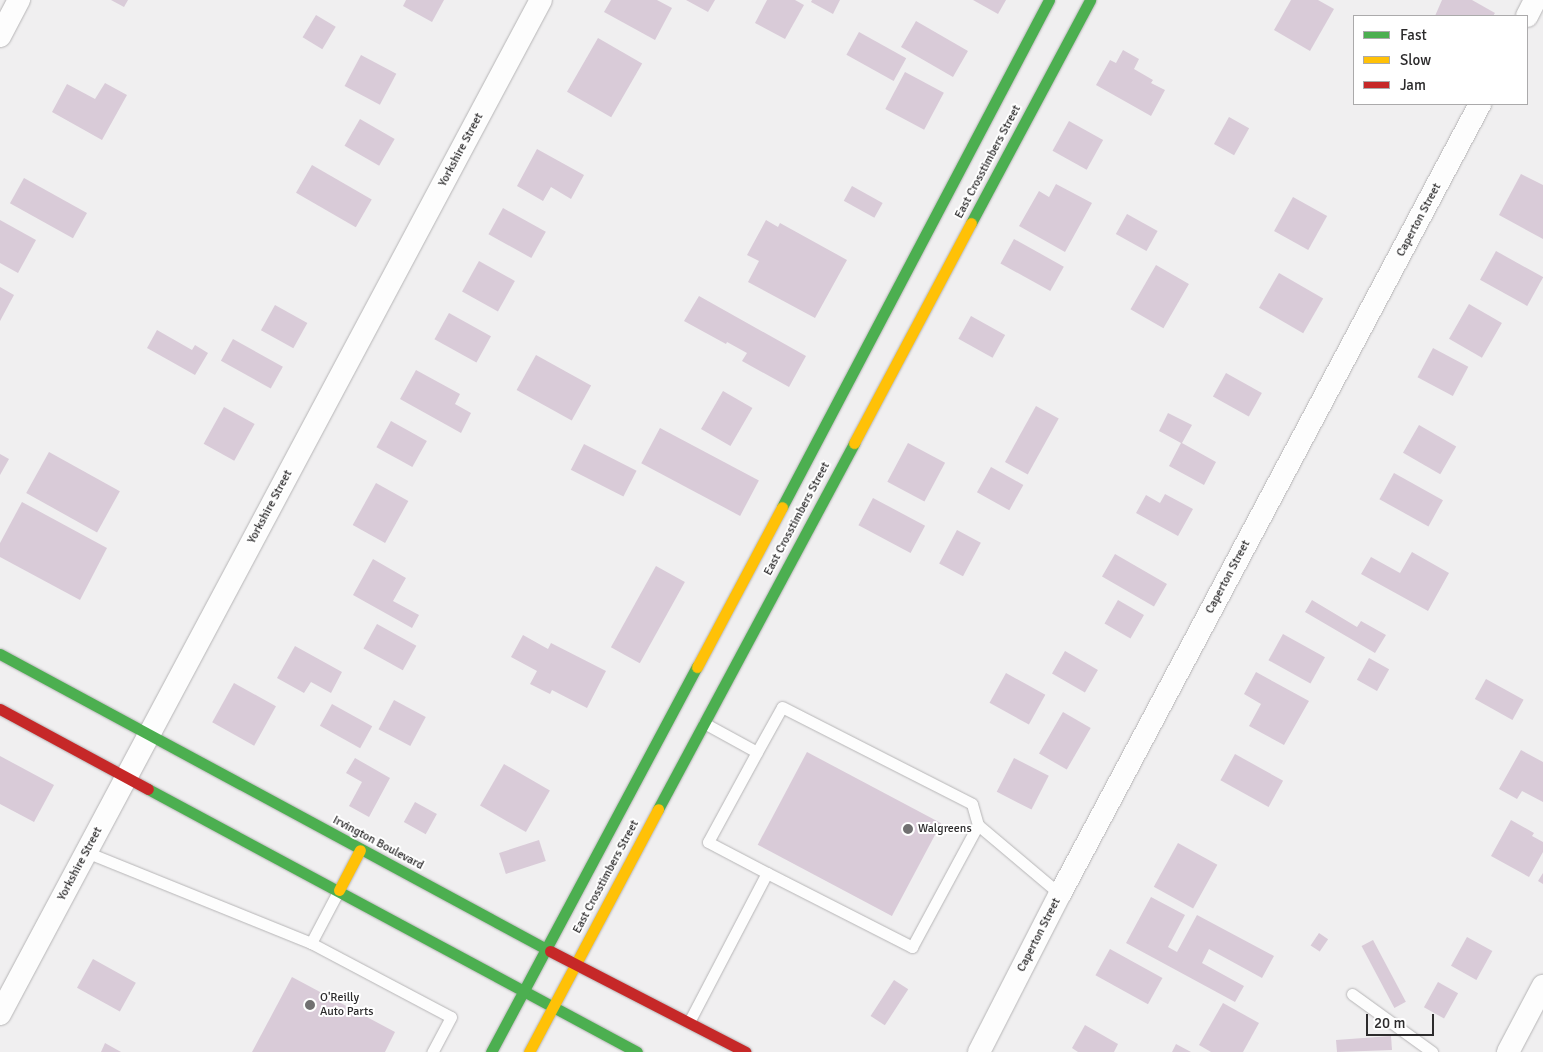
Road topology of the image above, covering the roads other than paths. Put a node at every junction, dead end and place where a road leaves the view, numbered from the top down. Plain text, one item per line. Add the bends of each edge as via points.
1 (19, 0) edge
2 (541, 0) edge
3 (1049, 0) edge
4 (1090, 0) edge
5 (1536, 0) edge
6 (1528, 15) edge
7 (0, 36) edge
8 (1479, 105) edge
9 (0, 654) edge
10 (0, 709) edge
11 (700, 725) junction
12 (148, 734) junction
13 (757, 752) junction
14 (127, 777) junction
15 (978, 825) junction
16 (360, 850) junction
17 (86, 852) junction
18 (767, 874) junction
19 (339, 890) junction
20 (1060, 894) junction
21 (311, 943) junction
22 (545, 949) junction
23 (575, 963) junction
24 (1543, 986) edge
25 (524, 990) junction
26 (1352, 994) dead end
27 (554, 1007) junction
28 (0, 1014) edge
29 (689, 1022) junction
30 (432, 1052) edge
31 (491, 1052) edge
32 (529, 1052) edge
33 (637, 1052) edge
34 (746, 1052) edge
35 (979, 1052) edge
36 (1432, 1052) edge
37 (1508, 1052) edge

1 - 7 street
2 - 12 street, Yorkshire Street
3 - 22 main road, East Crosstimbers Street via 1027,55 887,320 677,713
4 - 11 main road, East Crosstimbers Street via 1050,66
5 - 6 street
8 - 20 street, Caperton Street
9 - 12 main road, Irvington Boulevard
10 - 14 main road
11 - 13 lane
11 - 23 main road, East Crosstimbers Street
12 - 14 street, Yorkshire Street
12 - 16 main road, Irvington Boulevard
13 - 15 lane via 782,707 972,804
13 - 18 lane via 708,842
14 - 17 street, Yorkshire Street
14 - 19 main road
15 - 18 lane via 912,947
15 - 20 lane
16 - 19 main road
16 - 22 main road, Irvington Boulevard
17 - 21 lane
17 - 28 street, Yorkshire Street
18 - 29 lane
19 - 21 lane
19 - 25 main road
20 - 35 street, Caperton Street
21 - 30 lane via 451,1017
22 - 23 main road, Irvington Boulevard
22 - 25 main road, East Crosstimbers Street
23 - 27 main road, East Crosstimbers Street
23 - 29 main road, Irvington Boulevard
24 - 37 street
25 - 27 main road
25 - 31 main road, East Crosstimbers Street
26 - 36 lane
27 - 32 main road, East Crosstimbers Street
27 - 33 main road
29 - 34 main road, Irvington Boulevard

